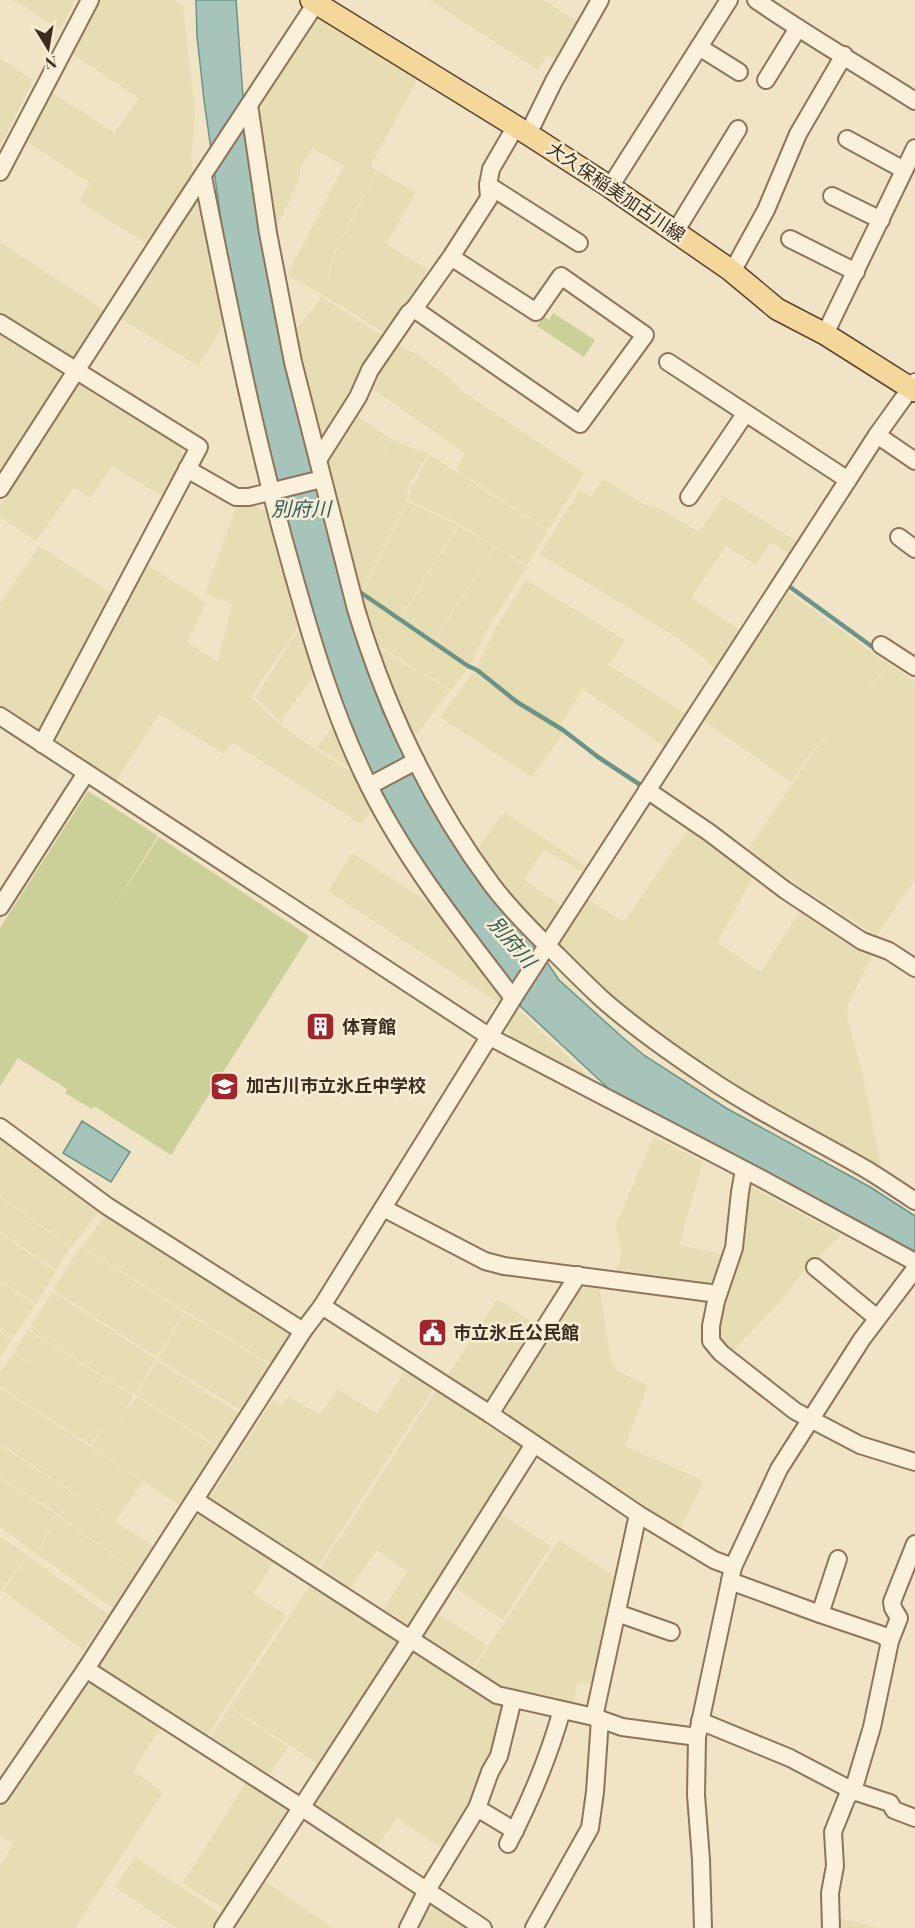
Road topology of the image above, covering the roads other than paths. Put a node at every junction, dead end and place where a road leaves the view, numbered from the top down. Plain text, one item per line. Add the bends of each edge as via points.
1 (90, 0) edge
2 (729, 0) edge
3 (756, 0) edge
4 (315, 1) edge
5 (597, 1) edge
6 (777, 6) edge
7 (798, 28) junction
8 (699, 47) junction
9 (844, 55) junction
10 (739, 72) dead end
11 (766, 80) dead end
12 (915, 101) edge
13 (247, 108) junction
14 (738, 129) dead end
15 (522, 130) junction
16 (847, 139) dead end
17 (915, 147) edge
18 (0, 172) edge
19 (204, 174) junction
20 (906, 178) edge
21 (488, 185) junction
22 (610, 187) junction
23 (832, 196) dead end
24 (881, 220) junction
25 (675, 231) junction
26 (790, 238) dead end
27 (579, 243) dead end
28 (451, 257) junction
29 (732, 272) junction
30 (856, 272) junction
31 (414, 309) junction
32 (0, 323) edge
33 (825, 334) junction
34 (668, 362) dead end
35 (76, 371) junction
36 (914, 387) edge
37 (745, 414) junction
38 (878, 435) junction
39 (318, 460) junction
40 (915, 461) edge
41 (187, 469) junction
42 (322, 479) junction
43 (848, 480) junction
44 (0, 489) edge
45 (270, 491) junction
46 (689, 497) dead end
47 (899, 537) dead end
48 (915, 549) edge
49 (881, 645) dead end
50 (915, 668) edge
51 (0, 716) edge
52 (42, 744) junction
53 (416, 761) junction
54 (86, 773) junction
55 (369, 786) junction
56 (647, 790) junction
57 (0, 908) edge
58 (546, 949) junction
59 (915, 968) edge
60 (515, 995) junction
61 (490, 1037) junction
62 (0, 1127) edge
63 (744, 1170) junction
64 (915, 1201) edge
65 (383, 1208) junction
66 (915, 1262) edge
67 (815, 1267) dead end
68 (915, 1269) edge
69 (579, 1275) junction
70 (718, 1294) junction
71 (322, 1306) junction
72 (877, 1318) junction
73 (303, 1331) junction
74 (490, 1414) junction
75 (811, 1418) junction
76 (534, 1444) junction
77 (915, 1462) edge
78 (195, 1500) junction
79 (638, 1515) junction
80 (915, 1544) edge
81 (838, 1559) dead end
82 (731, 1574) junction
83 (617, 1613) junction
84 (820, 1614) junction
85 (671, 1632) dead end
86 (410, 1640) junction
87 (890, 1641) junction
88 (86, 1669) junction
89 (513, 1699) junction
90 (562, 1710) junction
91 (597, 1718) junction
92 (698, 1729) junction
93 (853, 1791) junction
94 (0, 1795) edge
95 (301, 1807) junction
96 (477, 1808) junction
97 (915, 1818) edge
98 (427, 1890) junction
99 (223, 1928) edge
100 (408, 1928) edge
101 (483, 1928) edge
102 (534, 1928) edge
103 (703, 1928) edge
104 (831, 1928) edge

1 - 18 street
2 - 8 street
3 - 6 street
4 - 13 street
4 - 15 main road, 大久保稲美加古川線
5 - 15 street via 554,81
6 - 7 street
7 - 9 street
7 - 11 street
8 - 10 street
8 - 22 street
9 - 12 street
9 - 29 street via 798,134 766,210
13 - 19 street
13 - 39 street via 293,362
14 - 25 street via 716,151
15 - 21 street via 491,169
15 - 22 main road, 大久保稲美加古川線
16 - 20 street
17 - 20 street
19 - 35 street
19 - 45 street
20 - 24 street
21 - 27 street
21 - 28 street via 489,198
22 - 25 main road, 大久保稲美加古川線
23 - 24 street
24 - 30 street
25 - 29 main road, 大久保稲美加古川線
26 - 30 street
28 - 31 street
28 - 31 street via 536,312 561,276 645,335 580,424
29 - 33 main road, 大久保稲美加古川線 via 777,309
30 - 33 street
31 - 39 street via 370,370 358,397
32 - 35 street
33 - 36 main road, 大久保稲美加古川線
34 - 37 street
35 - 41 street via 199,447
35 - 44 street
36 - 38 street
37 - 43 street
37 - 46 street
38 - 40 street
38 - 43 street
39 - 42 street
41 - 45 street via 236,497
41 - 52 street
42 - 45 street
42 - 53 street via 368,650
43 - 56 street
45 - 55 street via 319,662
47 - 48 street
49 - 50 street
51 - 52 street
52 - 54 street
53 - 55 street
53 - 58 street via 442,810 488,879
54 - 57 street
54 - 61 street
55 - 60 street via 428,885
56 - 58 street
56 - 59 street via 785,890 862,941 889,951
58 - 60 street
58 - 64 street via 617,1012 701,1073
60 - 61 street
61 - 63 street
61 - 65 street
62 - 73 street via 107,1206
63 - 66 street
63 - 70 street via 734,1248
65 - 69 street via 485,1261
65 - 71 street
67 - 72 street
68 - 72 street
69 - 70 street
69 - 74 street
70 - 75 street via 711,1341 795,1411
71 - 73 street
71 - 74 street
72 - 75 street
73 - 78 street
74 - 76 street
75 - 77 street via 860,1445
75 - 82 street via 779,1470
76 - 79 street
76 - 86 street
78 - 86 street
78 - 88 street
79 - 82 street
79 - 83 street
80 - 87 street via 892,1602 899,1618
81 - 84 street
82 - 84 street
82 - 92 street
83 - 85 street
83 - 91 street
84 - 87 street
86 - 89 street via 497,1695
86 - 95 street
87 - 93 street via 872,1727
88 - 94 street
88 - 95 street
89 - 90 street
89 - 96 street via 499,1755
90 - 91 street
90 - 96 street via 550,1752 511,1838
91 - 92 street via 622,1727
91 - 102 street via 596,1792 590,1828
92 - 93 street via 790,1758
92 - 103 street via 696,1795
93 - 97 street via 890,1803 894,1810
93 - 104 street via 833,1832
95 - 98 street
95 - 99 street
96 - 98 street
98 - 100 street
98 - 101 street

